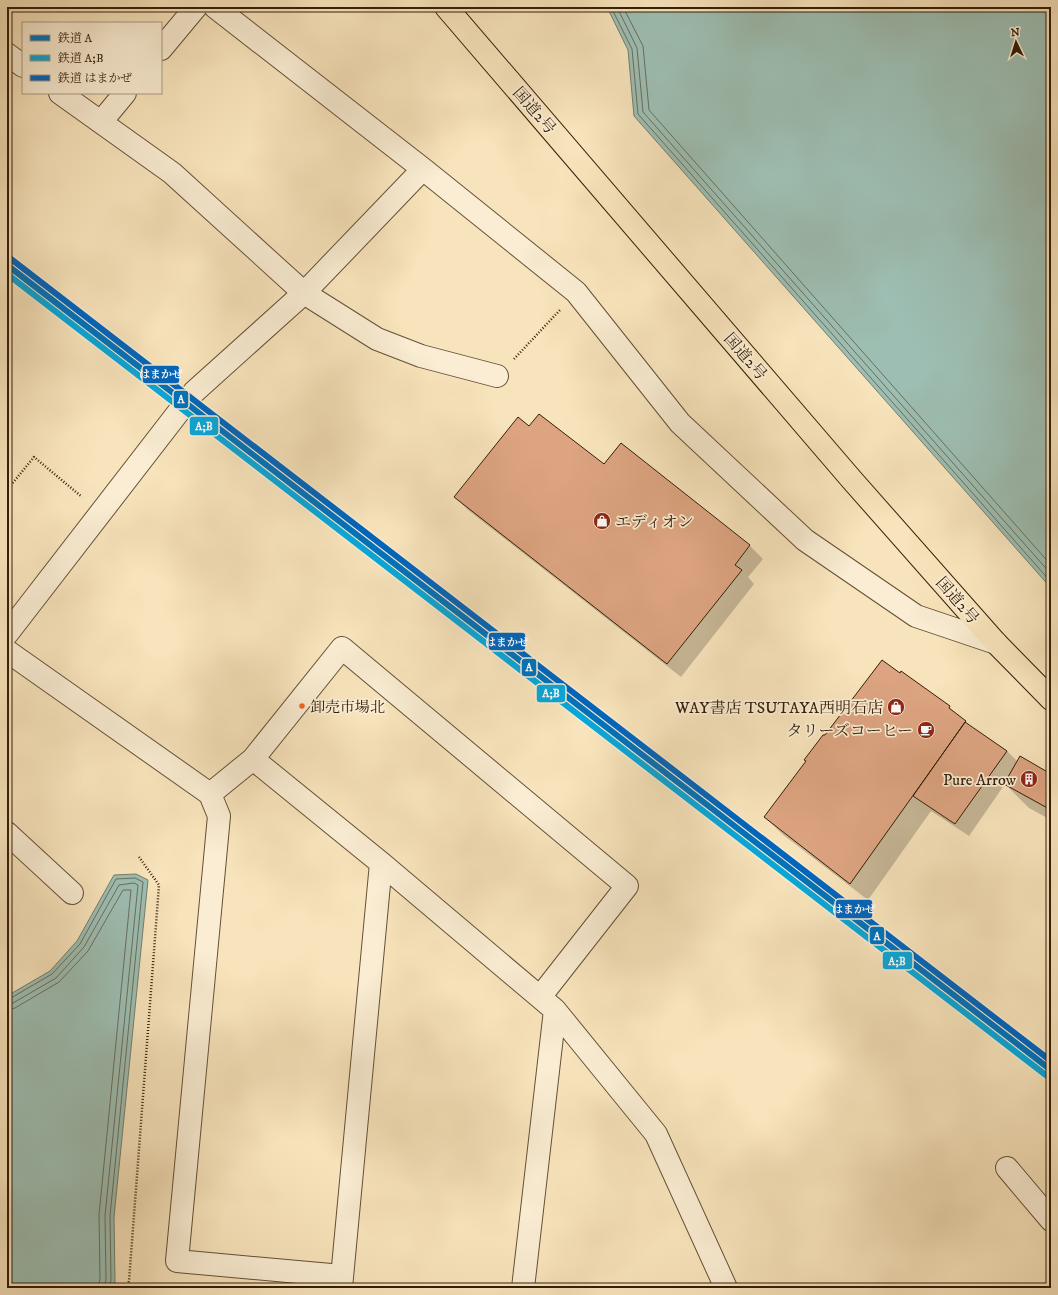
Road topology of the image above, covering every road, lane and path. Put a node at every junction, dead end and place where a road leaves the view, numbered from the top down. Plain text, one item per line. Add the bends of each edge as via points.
1 (196, 7) edge
2 (215, 7) edge
3 (446, 7) edge
4 (162, 48) edge
5 (7, 54) edge
6 (22, 65) edge
7 (61, 94) edge
8 (124, 94) edge
9 (101, 122) junction
10 (423, 169) junction
11 (576, 292) junction
12 (304, 293) junction
13 (497, 376) joint
14 (7, 490) edge
15 (101, 512) junction
16 (7, 634) edge
17 (996, 643) junction
18 (7, 651) edge
19 (1051, 699) edge
20 (253, 759) junction
21 (210, 794) junction
22 (7, 833) edge
23 (139, 857) dead end
24 (381, 863) junction
25 (72, 893) dead end
26 (548, 1003) junction
27 (1007, 1168) dead end
28 (1051, 1220) edge
29 (342, 1282) edge
30 (127, 1288) edge
31 (523, 1288) edge
32 (726, 1288) edge

1 - 4 street
2 - 10 street
3 - 17 highway, 国道2号 via 852,480
5 - 6 street
7 - 9 street
8 - 9 street
9 - 12 street via 172,173
10 - 11 street
10 - 12 street
11 - 13 path
11 - 17 street via 680,423 805,540 916,616
12 - 13 street via 377,339 421,356
12 - 15 street via 194,392
14 - 15 path via 34,457
15 - 16 street
17 - 19 highway, 国道2号
18 - 21 street
20 - 21 street
20 - 24 street
20 - 26 street via 342,648 627,886
21 - 29 street via 219,816 177,1261
22 - 25 street
23 - 30 path via 159,885
24 - 26 street
24 - 29 street
26 - 31 street
26 - 32 street via 656,1134
27 - 28 street

